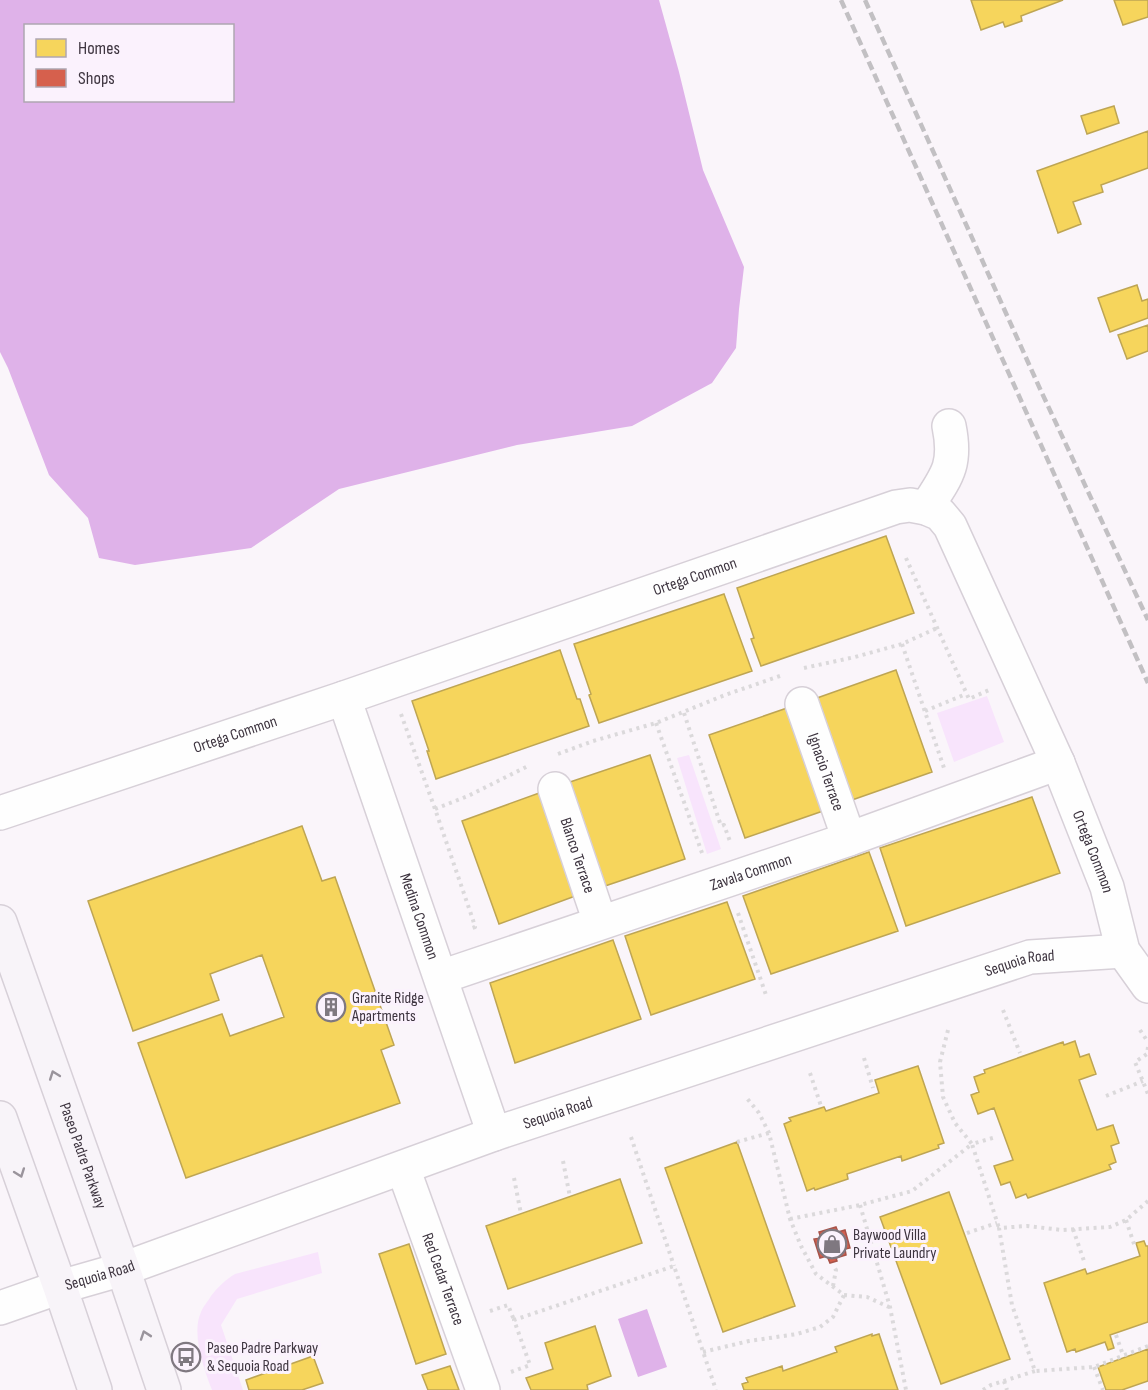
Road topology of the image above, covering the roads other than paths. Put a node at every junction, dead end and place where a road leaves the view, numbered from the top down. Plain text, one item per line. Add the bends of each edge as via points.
1 (949, 426) dead end
2 (926, 508) junction
3 (344, 698) junction
4 (802, 704) dead end
5 (1058, 763) junction
6 (555, 789) dead end
7 (0, 813) edge
8 (849, 838) junction
9 (0, 922) edge
10 (600, 922) junction
11 (1123, 951) junction
12 (441, 978) junction
13 (1148, 986) edge
14 (0, 1118) edge
15 (494, 1134) junction
16 (403, 1168) junction
17 (123, 1269) junction
18 (60, 1287) junction
19 (0, 1308) edge
20 (493, 1382) edge
21 (96, 1390) edge
22 (164, 1390) edge

1 - 2 street via 951,464
2 - 3 street, Ortega Common via 896,507
2 - 5 street, Ortega Common via 940,514 950,526
3 - 7 street, Ortega Common
3 - 12 street, Medina Common
4 - 8 street, Ignacio Terrace
5 - 8 street, Zavala Common
5 - 11 street, Ortega Common via 1107,887
6 - 10 street, Blanco Terrace
8 - 10 street, Zavala Common
17 -> 9 main road, Paseo Padre Parkway
10 - 12 street, Zavala Common
11 - 13 street
11 - 15 street, Sequoia Road via 1030,957
12 - 15 street, Medina Common
14 -> 18 main road
15 - 16 street, Sequoia Road
16 - 17 street, Sequoia Road
16 - 20 street, Red Cedar Terrace
17 - 18 street, Sequoia Road
22 -> 17 main road, Paseo Padre Parkway
18 - 19 street, Sequoia Road
18 - 21 main road

